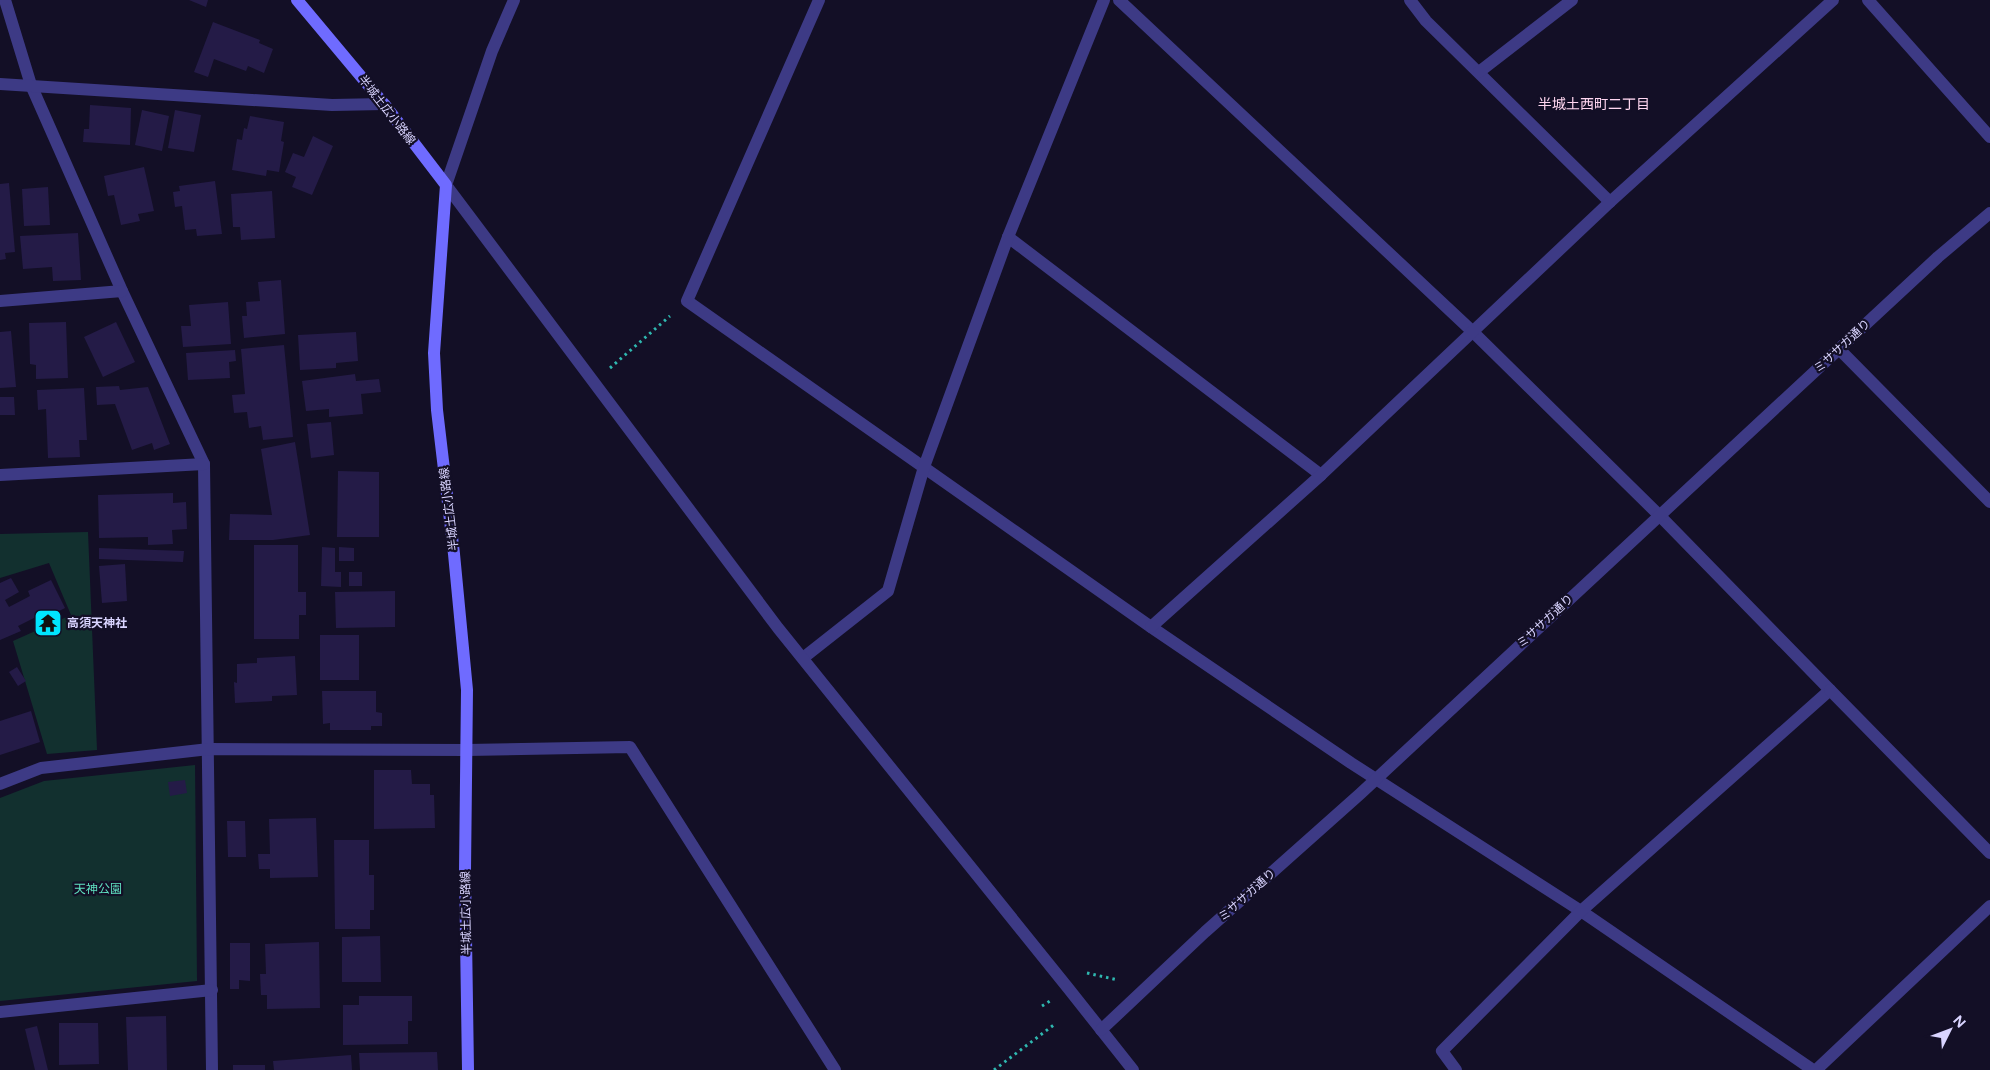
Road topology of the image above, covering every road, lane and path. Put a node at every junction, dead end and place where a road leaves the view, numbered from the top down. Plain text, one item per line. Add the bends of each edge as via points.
1 (5, 0) edge
2 (297, 0) edge
3 (514, 0) edge
4 (819, 0) edge
5 (1104, 0) edge
6 (1119, 0) edge
7 (1410, 0) edge
8 (1572, 0) edge
9 (1833, 0) edge
10 (1868, 0) edge
11 (1479, 72) junction
12 (0, 84) edge
13 (31, 85) junction
14 (384, 104) junction
15 (1990, 137) edge
16 (446, 185) junction
17 (1610, 202) junction
18 (1990, 213) edge
19 (1008, 237) junction
20 (122, 291) junction
21 (687, 301) junction
22 (0, 302) edge
23 (1474, 332) junction
24 (1839, 349) junction
25 (594, 381) junction
26 (204, 464) junction
27 (924, 467) junction
28 (1321, 474) junction
29 (0, 475) edge
30 (1990, 502) edge
31 (1660, 516) junction
32 (1151, 627) junction
33 (803, 658) junction
34 (1830, 690) junction
35 (209, 749) junction
36 (467, 750) junction
37 (1376, 779) junction
38 (0, 784) edge
39 (1990, 853) edge
40 (1990, 906) edge
41 (1581, 911) junction
42 (212, 990) junction
43 (0, 1012) edge
44 (1055, 1024) dead end
45 (1101, 1030) junction
46 (212, 1070) edge
47 (468, 1070) edge
48 (836, 1070) edge
49 (994, 1070) edge
50 (1133, 1070) edge
51 (1456, 1070) edge
52 (1814, 1070) edge

1 - 13 street
2 - 14 main road, 半城土広小路線
3 - 16 street via 492,52
4 - 21 street
5 - 19 street
6 - 23 street
7 - 11 street via 1426,21
8 - 11 street
9 - 17 street
10 - 15 street
11 - 17 street
12 - 13 street
13 - 14 street via 332,105
13 - 20 street
14 - 16 main road, 半城土広小路線
16 - 25 street
16 - 36 main road, 半城土広小路線 via 434,353 437,410 467,690
17 - 23 street
18 - 24 street, ミササガ通り
19 - 27 street
19 - 28 street
20 - 22 street
20 - 26 street
21 - 25 path
21 - 27 street
23 - 28 street
23 - 31 street
24 - 30 street
24 - 31 street, ミササガ通り
25 - 33 street
26 - 29 street
26 - 35 street
27 - 32 street
27 - 33 street via 888,591
28 - 32 street
31 - 34 street
31 - 37 street, ミササガ通り
32 - 37 street
33 - 45 street
34 - 39 street
34 - 41 street
35 - 36 street
35 - 38 street via 41,768
35 - 42 street
36 - 47 main road, 半城土広小路線
36 - 48 street via 630,746
37 - 41 street
37 - 45 street, ミササガ通り via 1204,932
40 - 52 street
41 - 51 street via 1442,1051
41 - 52 street
42 - 43 street
42 - 46 street
44 - 49 path
45 - 50 street

